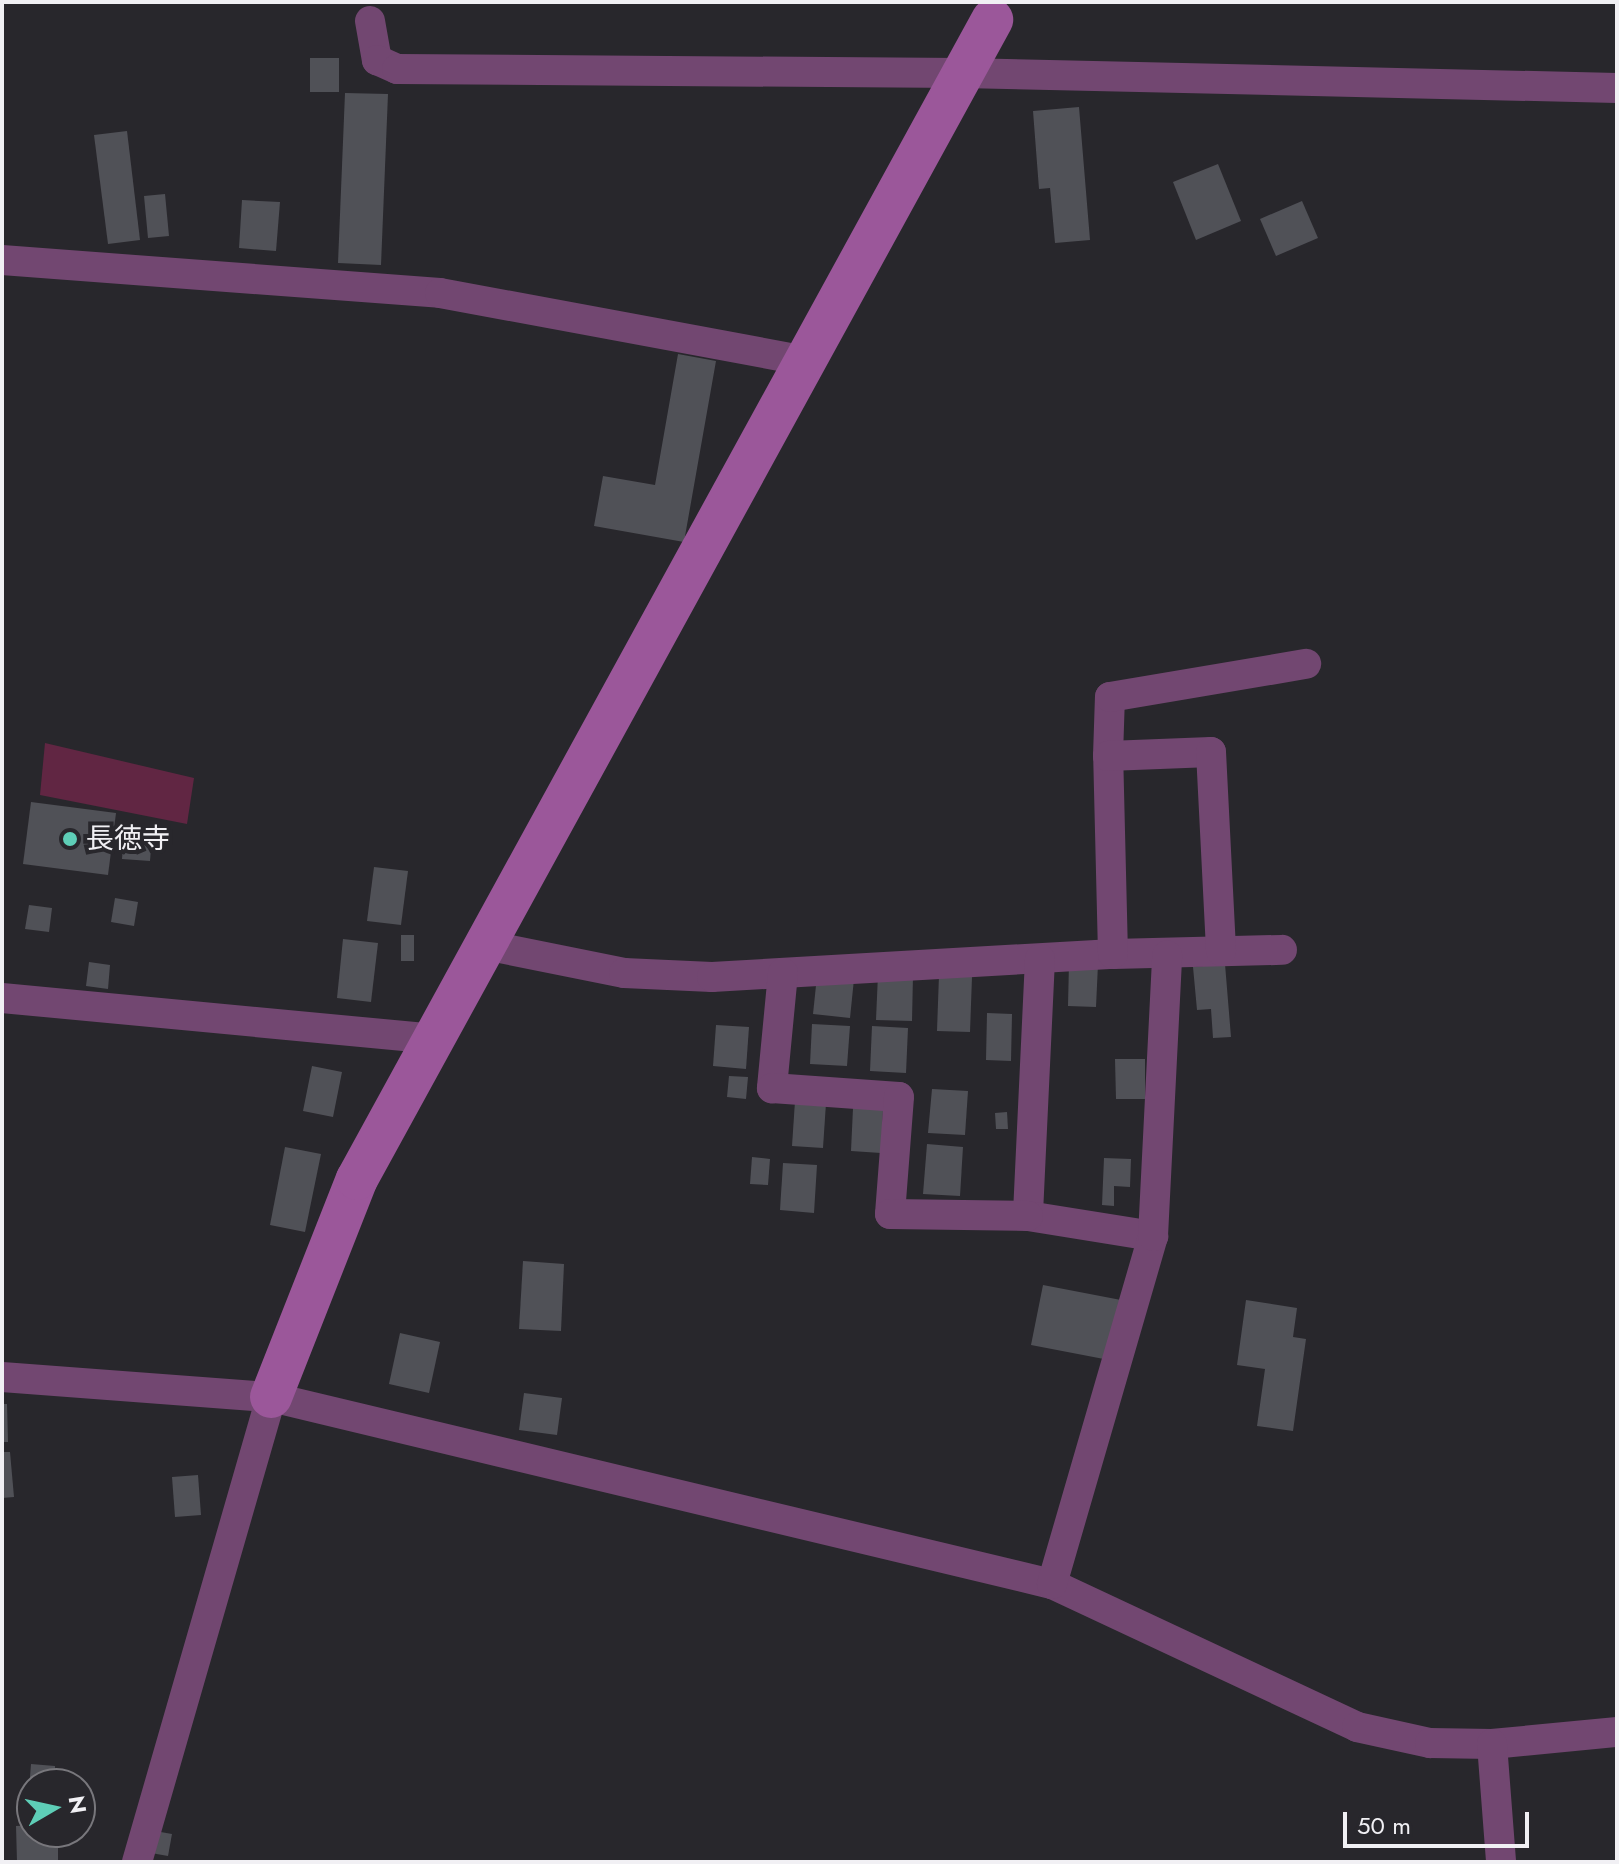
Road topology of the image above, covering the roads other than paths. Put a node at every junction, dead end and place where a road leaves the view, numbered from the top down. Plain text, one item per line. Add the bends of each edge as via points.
1 (992, 20) dead end
2 (370, 21) dead end
3 (962, 73) junction
4 (1617, 88) edge
5 (2, 260) edge
6 (801, 360) junction
7 (1306, 664) dead end
8 (1108, 756) junction
9 (485, 945) junction
10 (1282, 950) dead end
11 (1221, 951) junction
12 (1113, 954) junction
13 (1167, 955) junction
14 (1040, 959) junction
15 (783, 973) junction
16 (2, 998) edge
17 (433, 1039) junction
18 (1028, 1216) junction
19 (1153, 1236) junction
20 (2, 1377) edge
21 (271, 1397) junction
22 (1052, 1584) junction
23 (1617, 1732) edge
24 (1492, 1744) junction
25 (137, 1862) edge
26 (1501, 1862) edge

1 - 3 street
2 - 3 street via 377,60 397,69
3 - 4 street
3 - 6 street
5 - 6 street via 440,293
6 - 9 street
7 - 8 street via 1110,697
8 - 11 street via 1211,752
8 - 12 street
9 - 15 street via 624,973
9 - 17 street
10 - 11 street
11 - 13 street
12 - 13 street
12 - 14 street
13 - 19 street
14 - 15 street
14 - 18 street
15 - 18 street via 772,1088 899,1097 890,1214
16 - 17 street
17 - 21 street via 357,1179
18 - 19 street
19 - 22 street
20 - 21 street
21 - 22 street
21 - 25 street
22 - 24 street via 1357,1727 1430,1743
23 - 24 street
24 - 26 street

